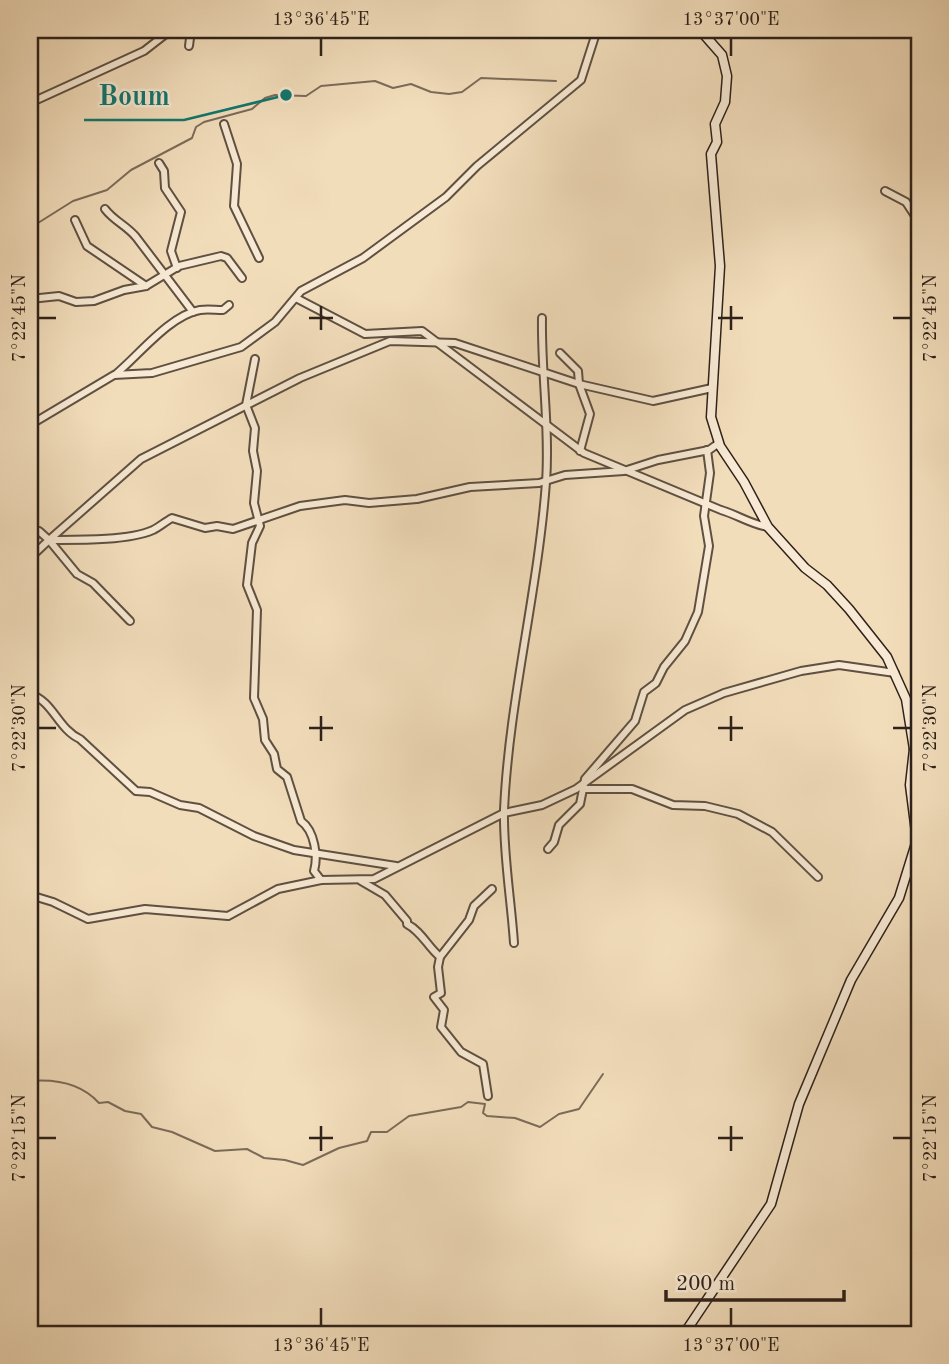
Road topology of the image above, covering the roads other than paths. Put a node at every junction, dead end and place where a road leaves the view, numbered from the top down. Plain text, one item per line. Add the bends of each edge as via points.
1 (171, 30) edge
2 (191, 30) edge
3 (597, 30) edge
4 (700, 30) edge
5 (189, 46) dead end
6 (30, 103) edge
7 (224, 124) dead end
8 (159, 163) dead end
9 (885, 191) dead end
10 (105, 208) dead end
11 (75, 220) dead end
12 (919, 222) edge
13 (259, 258) dead end
14 (177, 268) junction
15 (165, 275) junction
16 (242, 278) dead end
17 (146, 286) junction
18 (296, 298) junction
19 (30, 299) edge
20 (229, 305) dead end
21 (192, 313) junction
22 (542, 318) dead end
23 (433, 340) junction
24 (560, 353) dead end
25 (255, 359) dead end
26 (541, 371) junction
27 (114, 375) junction
28 (579, 384) junction
29 (712, 388) junction
30 (246, 405) junction
31 (546, 424) junction
32 (30, 425) edge
33 (719, 443) junction
34 (707, 450) junction
35 (580, 451) junction
36 (624, 471) junction
37 (546, 481) junction
38 (706, 503) junction
39 (258, 518) junction
40 (768, 527) junction
41 (50, 540) junction
42 (30, 542) edge
43 (30, 568) edge
44 (130, 621) dead end
45 (895, 673) junction
46 (30, 694) edge
47 (919, 735) edge
48 (914, 749) junction
49 (583, 786) junction
50 (504, 813) junction
51 (918, 841) edge
52 (548, 849) dead end
53 (315, 852) junction
54 (398, 866) junction
55 (818, 877) dead end
56 (321, 880) junction
57 (361, 881) junction
58 (492, 889) dead end
59 (30, 895) edge
60 (514, 943) dead end
61 (440, 957) junction
62 (488, 1096) dead end
63 (684, 1334) edge

1 - 6 street via 144,51
2 - 5 street
3 - 18 street via 580,80 446,197 363,258
4 - 29 street via 722,55 727,76 711,154 720,266
7 - 13 street via 237,164 234,206
8 - 14 street via 165,188 181,212 171,251
9 - 12 street via 906,202
10 - 15 street via 116,222 129,228
11 - 17 street via 87,246
14 - 15 street
14 - 16 street via 221,256
15 - 17 street
15 - 21 street
17 - 19 street via 94,301 76,302 59,296
18 - 23 street via 365,334 422,331
18 - 27 street via 275,322 242,347 152,373
20 - 21 street
21 - 27 street via 150,340
22 - 26 street
23 - 26 street
23 - 30 street via 390,341
23 - 31 street
24 - 28 street via 578,371
25 - 30 street
26 - 28 street
26 - 31 street
27 - 32 street
28 - 29 street via 653,401
28 - 35 street via 590,414
29 - 33 street via 711,417
30 - 39 street via 255,428
30 - 41 street via 141,459
31 - 35 street
31 - 37 street
33 - 34 street
33 - 40 street
34 - 36 street
34 - 38 street
35 - 36 street
36 - 37 street via 565,475
36 - 38 street
37 - 39 street via 369,503 345,500
37 - 50 street
38 - 40 street via 734,512 747,523
38 - 49 street via 709,546 698,612 685,641 656,683 644,692 635,721
39 - 41 street via 233,529 205,528 172,518 153,530 126,537
39 - 53 street via 247,585 257,610 254,698 264,719 265,740 277,769 287,777
40 - 45 street via 849,609
41 - 42 street via 39,531
41 - 43 street via 32,556
41 - 44 street via 77,574 93,583
45 - 48 street via 906,699
45 - 49 street via 839,665 724,693 685,710
46 - 53 street via 41,698 70,733 136,790 198,808 264,840
47 - 48 street
48 - 51 street via 910,785
49 - 50 street via 546,803
49 - 52 street via 580,804 558,825
49 - 55 street via 632,789 674,806 705,806 738,814 772,832
50 - 54 street
50 - 60 street
51 - 63 street via 900,898 851,980 799,1104 771,1205
53 - 54 street
53 - 56 street via 316,877
54 - 57 street
56 - 57 street
56 - 59 street via 278,889 228,916 145,909 88,919
57 - 61 street via 385,895
58 - 61 street via 474,906 469,920
61 - 62 street via 441,993 434,997 444,1010 441,1027 461,1052 483,1064

